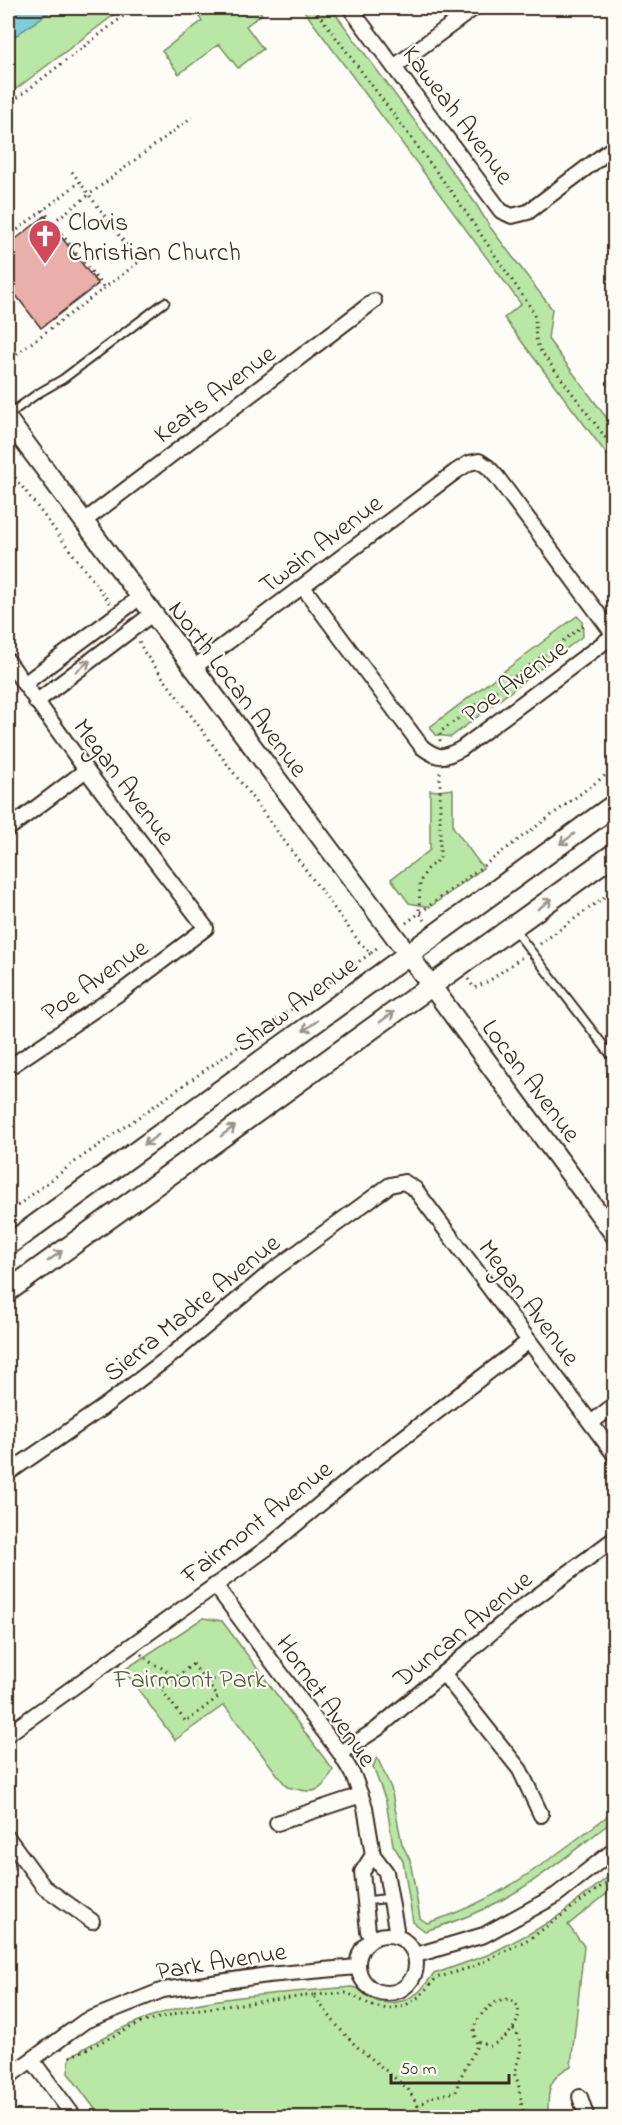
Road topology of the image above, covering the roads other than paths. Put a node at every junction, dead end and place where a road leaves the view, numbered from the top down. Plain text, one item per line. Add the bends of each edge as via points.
1 (350, 8) edge
2 (474, 8) edge
3 (394, 66) junction
4 (615, 147) edge
5 (374, 301) dead end
6 (165, 302) dead end
7 (8, 415) edge
8 (8, 420) edge
9 (83, 522) junction
10 (303, 587) junction
11 (139, 598) junction
12 (152, 614) junction
13 (615, 635) edge
14 (8, 661) edge
15 (192, 669) junction
16 (24, 684) junction
17 (36, 702) junction
18 (86, 770) junction
19 (615, 805) edge
20 (8, 829) edge
21 (615, 854) edge
22 (513, 927) junction
23 (206, 928) joint
24 (408, 954) junction
25 (431, 986) junction
26 (615, 1059) edge
27 (8, 1068) edge
28 (404, 1182) joint
29 (615, 1234) edge
30 (8, 1245) edge
31 (8, 1291) edge
32 (529, 1341) junction
33 (615, 1405) edge
34 (591, 1423) junction
35 (610, 1439) edge
36 (615, 1454) edge
37 (8, 1473) edge
38 (615, 1539) edge
39 (215, 1585) junction
40 (443, 1673) junction
41 (8, 1734) edge
42 (340, 1753) junction
43 (361, 1795) junction
44 (541, 1815) dead end
45 (277, 1823) dead end
46 (8, 1838) edge
47 (615, 1850) edge
48 (373, 1855) junction
49 (391, 1898) junction
50 (365, 1901) junction
51 (92, 1921) dead end
52 (394, 1935) junction
53 (372, 1938) junction
54 (416, 1955) junction
55 (357, 1967) junction
56 (32, 2060) junction
57 (8, 2077) edge
58 (580, 2097) dead end
59 (75, 2118) edge
60 (587, 2118) edge

1 - 3 street, Kaweah Avenue
2 - 3 street
3 - 4 street, Kaweah Avenue via 501,211 512,216 528,212
5 - 9 street, Keats Avenue
6 - 7 lane
8 - 9 street, North Locan Avenue
9 - 11 street, North Locan Avenue
10 - 13 street, Poe Avenue via 422,747 440,757 461,749
10 - 13 street, Twain Avenue via 455,472 479,461 497,477
10 - 15 street, Twain Avenue
11 - 12 street, North Locan Avenue
11 - 16 street
12 - 15 street, North Locan Avenue
17 -> 12 street
14 - 16 street, Megan Avenue
15 - 24 street, North Locan Avenue
16 - 17 street, Megan Avenue
17 - 18 street, Megan Avenue
18 - 20 street
18 - 23 street, Megan Avenue
19 -> 24 main road, Shaw Avenue
22 -> 21 main road
22 - 25 main road
22 - 26 lane
23 - 27 street, Poe Avenue via 124,990
24 - 25 street, North Locan Avenue
24 -> 30 main road, Shaw Avenue
25 - 29 street, Locan Avenue
31 -> 25 main road
28 - 32 street, Megan Avenue via 415,1189
28 - 37 street, Sierra Madre Avenue via 390,1185 281,1264 173,1354
32 - 34 street, Megan Avenue
32 - 39 street, Fairmont Avenue
33 - 34 street
34 - 35 street, Megan Avenue
35 - 36 street, Megan Avenue
38 - 40 street, Duncan Avenue via 517,1611
39 - 41 street, Fairmont Avenue
39 - 42 street, Hornet Avenue
40 - 42 street, Duncan Avenue via 377,1729
40 - 44 street via 520,1770
42 - 43 street, Hornet Avenue
43 - 45 street
43 - 48 street, Hornet Avenue
46 - 51 street via 44,1887
47 - 54 street via 555,1896 484,1935
48 - 49 street, Hornet Avenue via 386,1872
48 - 50 street, Hornet Avenue via 362,1872
49 - 50 lane
49 - 52 street, Hornet Avenue
50 - 53 street, Hornet Avenue
52 - 53 street
52 - 54 street via 411,1946
53 - 55 street via 361,1950
54 - 55 street via 417,1965 410,1983 393,1993 373,1990
55 - 56 street, Park Avenue via 163,1990 85,2021
56 - 57 street, Park Avenue
56 - 59 street
58 - 60 street

